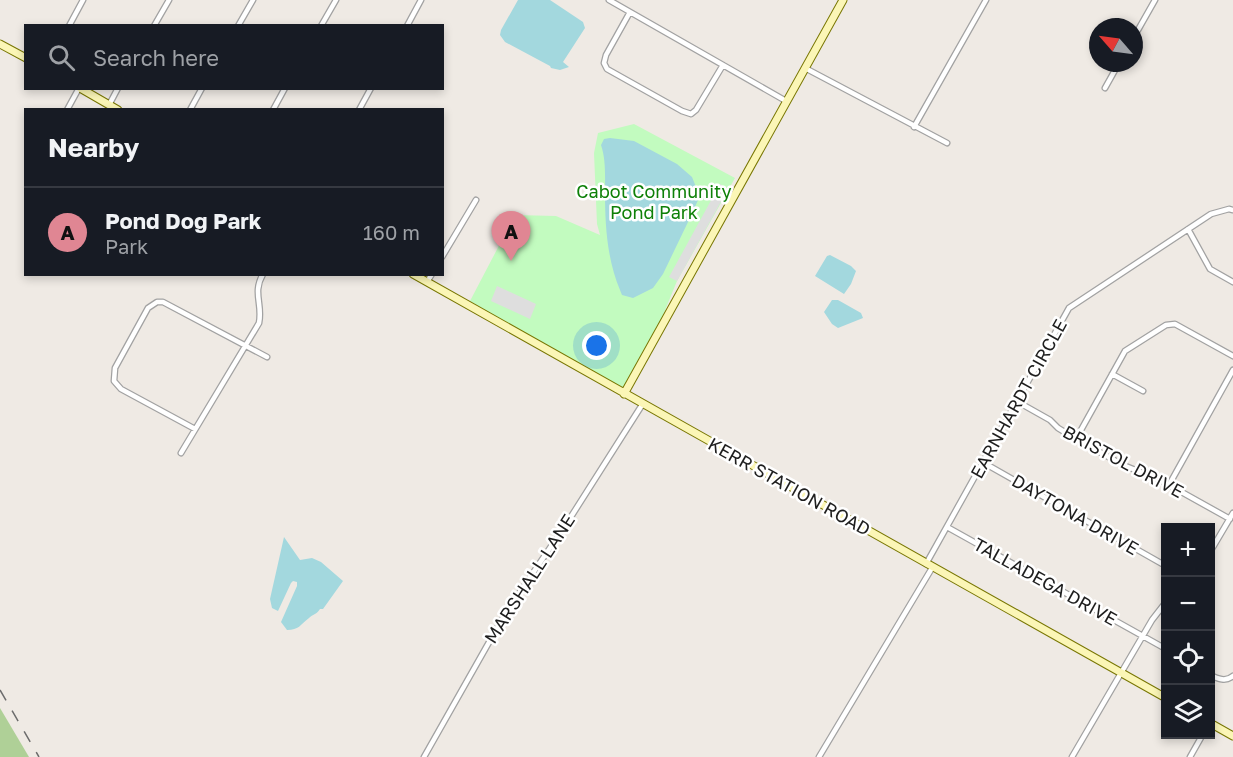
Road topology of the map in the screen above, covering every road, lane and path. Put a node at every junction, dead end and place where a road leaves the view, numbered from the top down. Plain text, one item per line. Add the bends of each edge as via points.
1 (83, 0) edge
2 (169, 0) edge
3 (253, 0) edge
4 (336, 0) edge
5 (421, 0) edge
6 (609, 0) edge
7 (843, 0) edge
8 (986, 0) edge
9 (1155, 0) edge
10 (630, 12) junction
11 (1143, 21) edge
12 (70, 24) edge
13 (155, 24) edge
14 (239, 24) edge
15 (322, 24) edge
16 (408, 24) edge
17 (0, 44) edge
18 (24, 57) edge
19 (723, 65) junction
20 (805, 68) junction
21 (1114, 72) edge
22 (1105, 88) dead end
23 (78, 90) edge
24 (83, 90) edge
25 (117, 90) edge
26 (201, 90) edge
27 (284, 90) edge
28 (370, 90) edge
29 (786, 100) junction
30 (109, 105) junction
31 (68, 108) edge
32 (114, 108) edge
33 (191, 108) edge
34 (274, 108) edge
35 (360, 108) edge
36 (914, 127) junction
37 (947, 143) dead end
38 (476, 200) dead end
39 (1233, 210) edge
40 (1188, 229) junction
41 (444, 254) edge
42 (262, 276) edge
43 (417, 276) edge
44 (431, 276) edge
45 (428, 282) junction
46 (1233, 282) edge
47 (245, 345) junction
48 (1233, 356) edge
49 (267, 357) dead end
50 (1233, 370) edge
51 (1112, 374) junction
52 (1143, 391) dead end
53 (624, 394) junction
54 (1018, 402) junction
55 (642, 405) junction
56 (195, 429) junction
57 (1076, 439) junction
58 (180, 453) dead end
59 (984, 463) junction
60 (1169, 485) junction
61 (1233, 513) edge
62 (1230, 519) junction
63 (947, 527) junction
64 (1215, 544) edge
65 (1161, 563) edge
66 (929, 566) junction
67 (1161, 609) edge
68 (1143, 636) junction
69 (1161, 646) edge
70 (1121, 674) junction
71 (1233, 676) edge
72 (1215, 678) edge
73 (1161, 695) edge
74 (1215, 726) edge
75 (1233, 736) edge
76 (1201, 739) edge
77 (1191, 755) edge
78 (424, 757) edge
79 (819, 757) edge
80 (1072, 757) edge
81 (1199, 757) edge

1 - 12 street
2 - 13 street
3 - 14 street
4 - 15 street
5 - 16 street
6 - 10 street
7 - 20 street
8 - 36 street
9 - 11 street
10 - 19 street
10 - 19 street via 606,55 607,69 691,114
17 - 18 street
19 - 29 street
20 - 29 street
20 - 36 street
21 - 22 street
23 - 31 street
24 - 30 street
25 - 30 street
26 - 33 street
27 - 34 street
28 - 35 street
29 - 53 street
30 - 32 street
36 - 37 street
38 - 41 street
39 - 40 street, EARNHARDT CIRCLE via 1211,214
40 - 46 street via 1210,269
40 - 54 street, EARNHARDT CIRCLE via 1069,308
42 - 47 street via 256,292 259,323
43 - 45 street, KERR STATION ROAD
44 - 45 street
45 - 53 street, KERR STATION ROAD
47 - 49 street
47 - 56 street
47 - 56 street via 164,302 148,308 114,368 114,381 121,389
48 - 51 street via 1170,324 1125,351
50 - 60 street
51 - 52 street
51 - 57 street
53 - 55 street, KERR STATION ROAD
54 - 57 street, BRISTOL DRIVE
54 - 59 street, EARNHARDT CIRCLE
55 - 66 street, KERR STATION ROAD
55 - 78 street, MARSHALL LANE via 505,614
56 - 58 street
57 - 60 street, BRISTOL DRIVE
59 - 63 street, EARNHARDT CIRCLE
59 - 65 street, DAYTONA DRIVE
60 - 62 street, BRISTOL DRIVE
61 - 62 street
62 - 64 street
63 - 66 street, EARNHARDT CIRCLE
63 - 68 street, TALLADEGA DRIVE
66 - 70 street, KERR STATION ROAD
66 - 79 street, EARNHARDT CIRCLE
67 - 68 street
68 - 69 street, TALLADEGA DRIVE
68 - 70 street
70 - 73 street, KERR STATION ROAD
70 - 80 street
71 - 72 street via 1226,680
74 - 75 street
76 - 77 street
77 - 81 street

